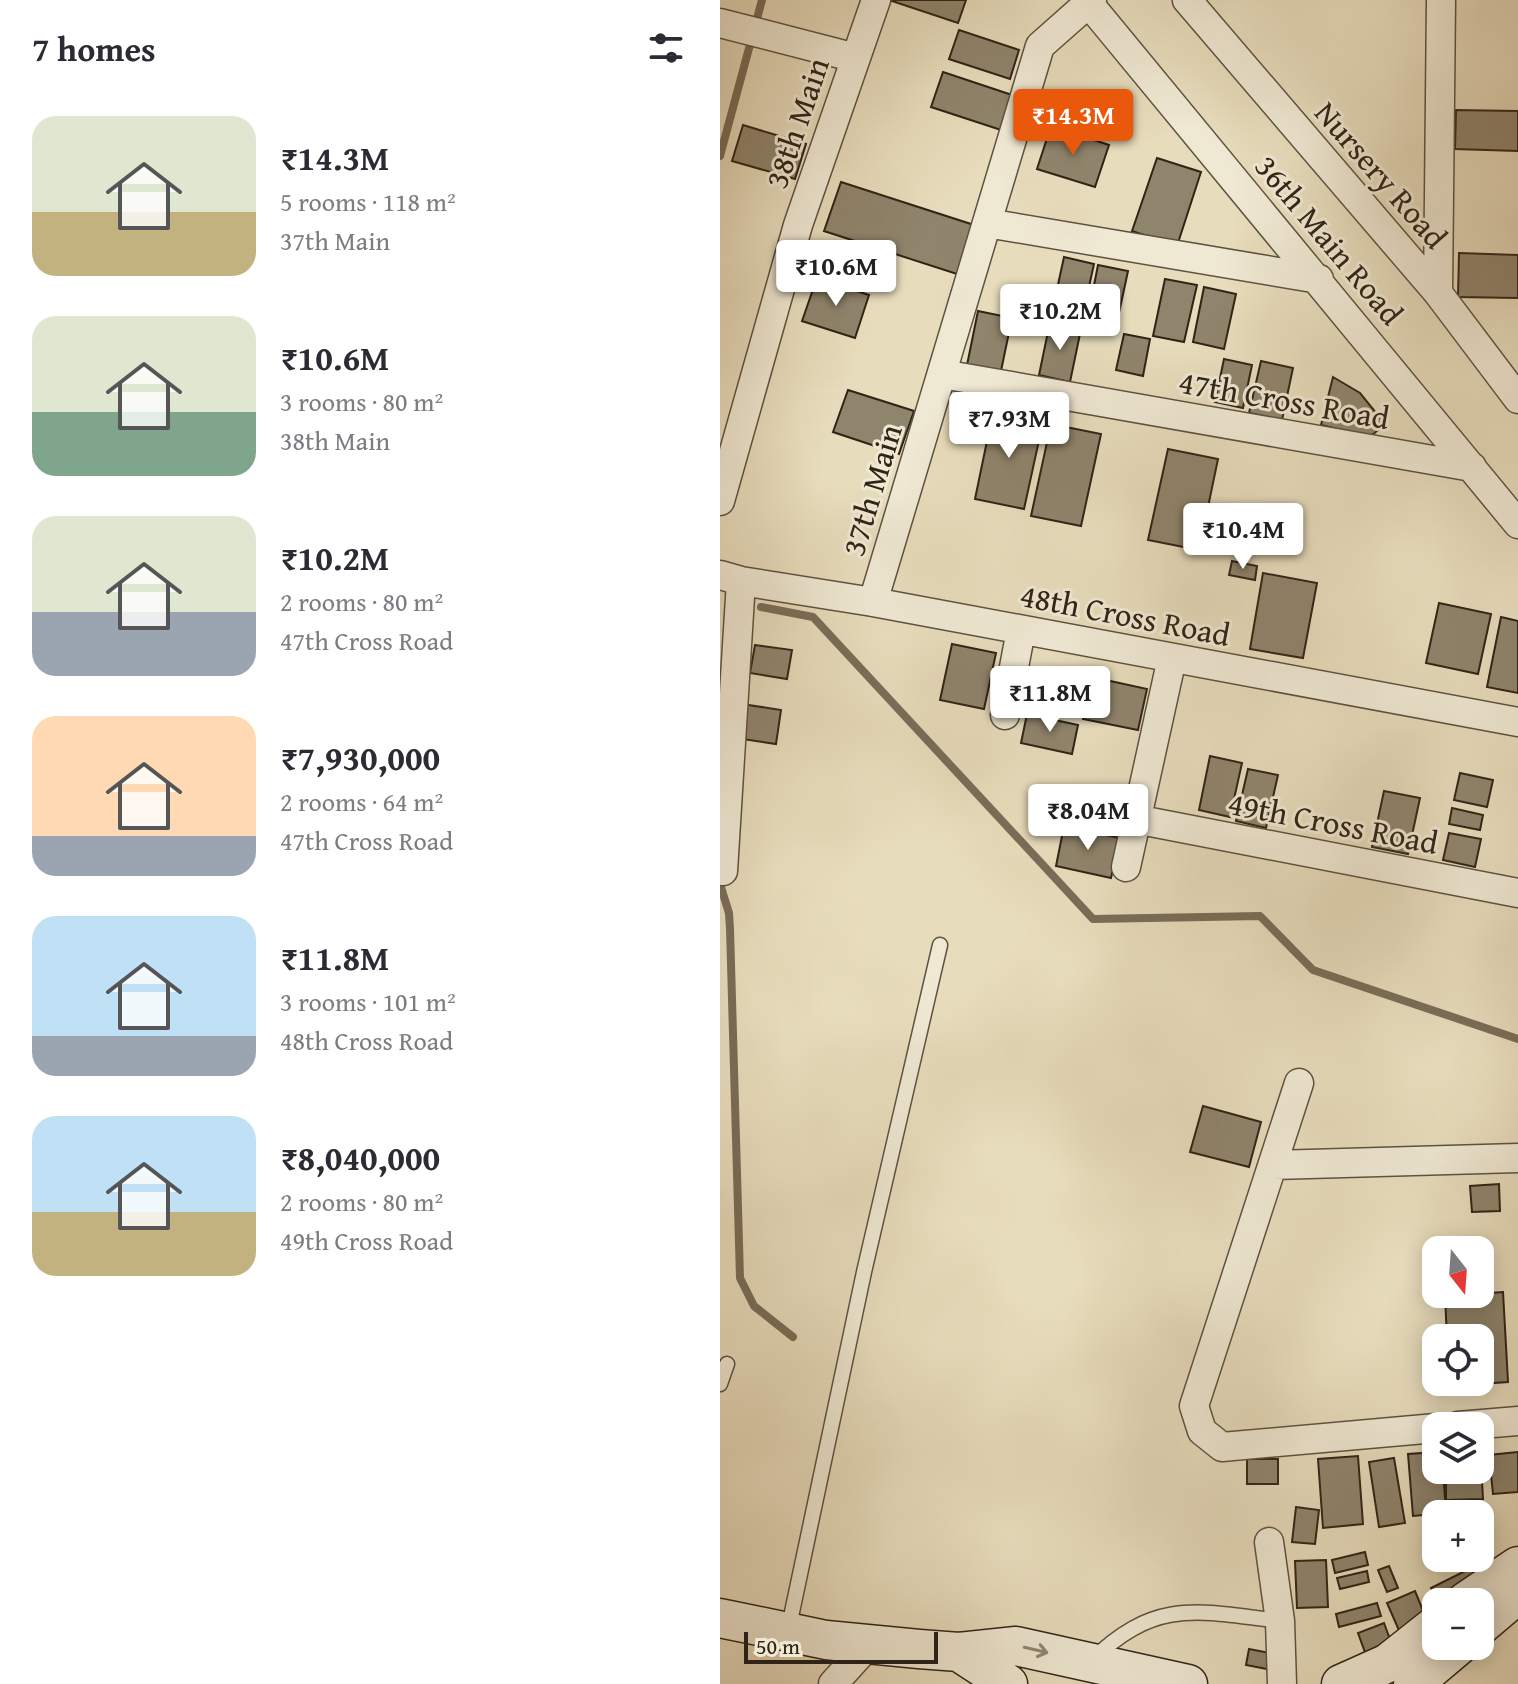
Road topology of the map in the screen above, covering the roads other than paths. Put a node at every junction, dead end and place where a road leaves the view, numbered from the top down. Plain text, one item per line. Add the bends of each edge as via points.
1 (876, 0) edge
2 (1187, 0) edge
3 (1441, 0) edge
4 (1089, 1) edge
5 (742, 29) edge
6 (856, 58) junction
7 (987, 223) junction
8 (1319, 279) junction
9 (1438, 293) junction
10 (942, 374) junction
11 (1518, 399) edge
12 (1472, 467) junction
13 (720, 501) edge
14 (1518, 524) edge
15 (730, 578) edge
16 (873, 602) junction
17 (1021, 630) junction
18 (1172, 658) junction
19 (1005, 715) dead end
20 (1518, 722) edge
21 (1135, 819) junction
22 (1126, 867) dead end
23 (723, 871) dead end
24 (1518, 893) edge
25 (940, 945) dead end
26 (1299, 1083) dead end
27 (1518, 1158) edge
28 (1274, 1165) junction
29 (727, 1364) dead end
30 (720, 1384) edge
31 (1518, 1421) edge
32 (1494, 1423) edge
33 (1422, 1429) edge
34 (1269, 1542) dead end
35 (1518, 1566) edge
36 (1486, 1588) edge
37 (1518, 1594) edge
38 (1494, 1614) edge
39 (720, 1618) edge
40 (1280, 1621) junction
41 (788, 1632) junction
42 (1422, 1636) edge
43 (870, 1643) junction
44 (959, 1652) junction
45 (1441, 1660) edge
46 (1088, 1663) junction
47 (833, 1684) edge
48 (1008, 1684) edge
49 (1188, 1684) edge
50 (1282, 1684) edge
51 (1341, 1684) edge
52 (1413, 1684) edge

1 - 6 street, 38th Main
2 - 9 street, Nursery Road
3 - 9 street
4 - 7 street, 37th Main via 1040,46
4 - 8 street, 36th Main Road
5 - 6 street
6 - 13 street, 38th Main via 798,225
7 - 8 street
7 - 10 street, 37th Main
8 - 12 street, 36th Main Road
9 - 11 street, Nursery Road
10 - 12 street, 47th Cross Road
10 - 16 street, 37th Main
12 - 14 street, 36th Main Road
15 - 16 street, 48th Cross Road
15 - 23 street
16 - 17 street, 48th Cross Road
17 - 18 street, 48th Cross Road
17 - 19 street
18 - 20 street, 48th Cross Road
18 - 21 street
21 - 22 street
21 - 24 street, 49th Cross Road
25 - 41 lane
26 - 28 street
27 - 28 street
28 - 33 street via 1194,1406 1202,1431 1222,1447
29 - 30 lane
31 - 32 street
34 - 40 street
35 - 36 main road
37 - 38 main road
39 - 41 main road
40 - 46 lane via 1184,1611 1117,1635
40 - 50 street
41 - 43 main road
42 - 51 main road via 1388,1663
43 - 44 main road
43 - 47 street
44 -> 46 main road via 1016,1646
44 - 48 main road
45 - 52 main road
46 - 49 main road

